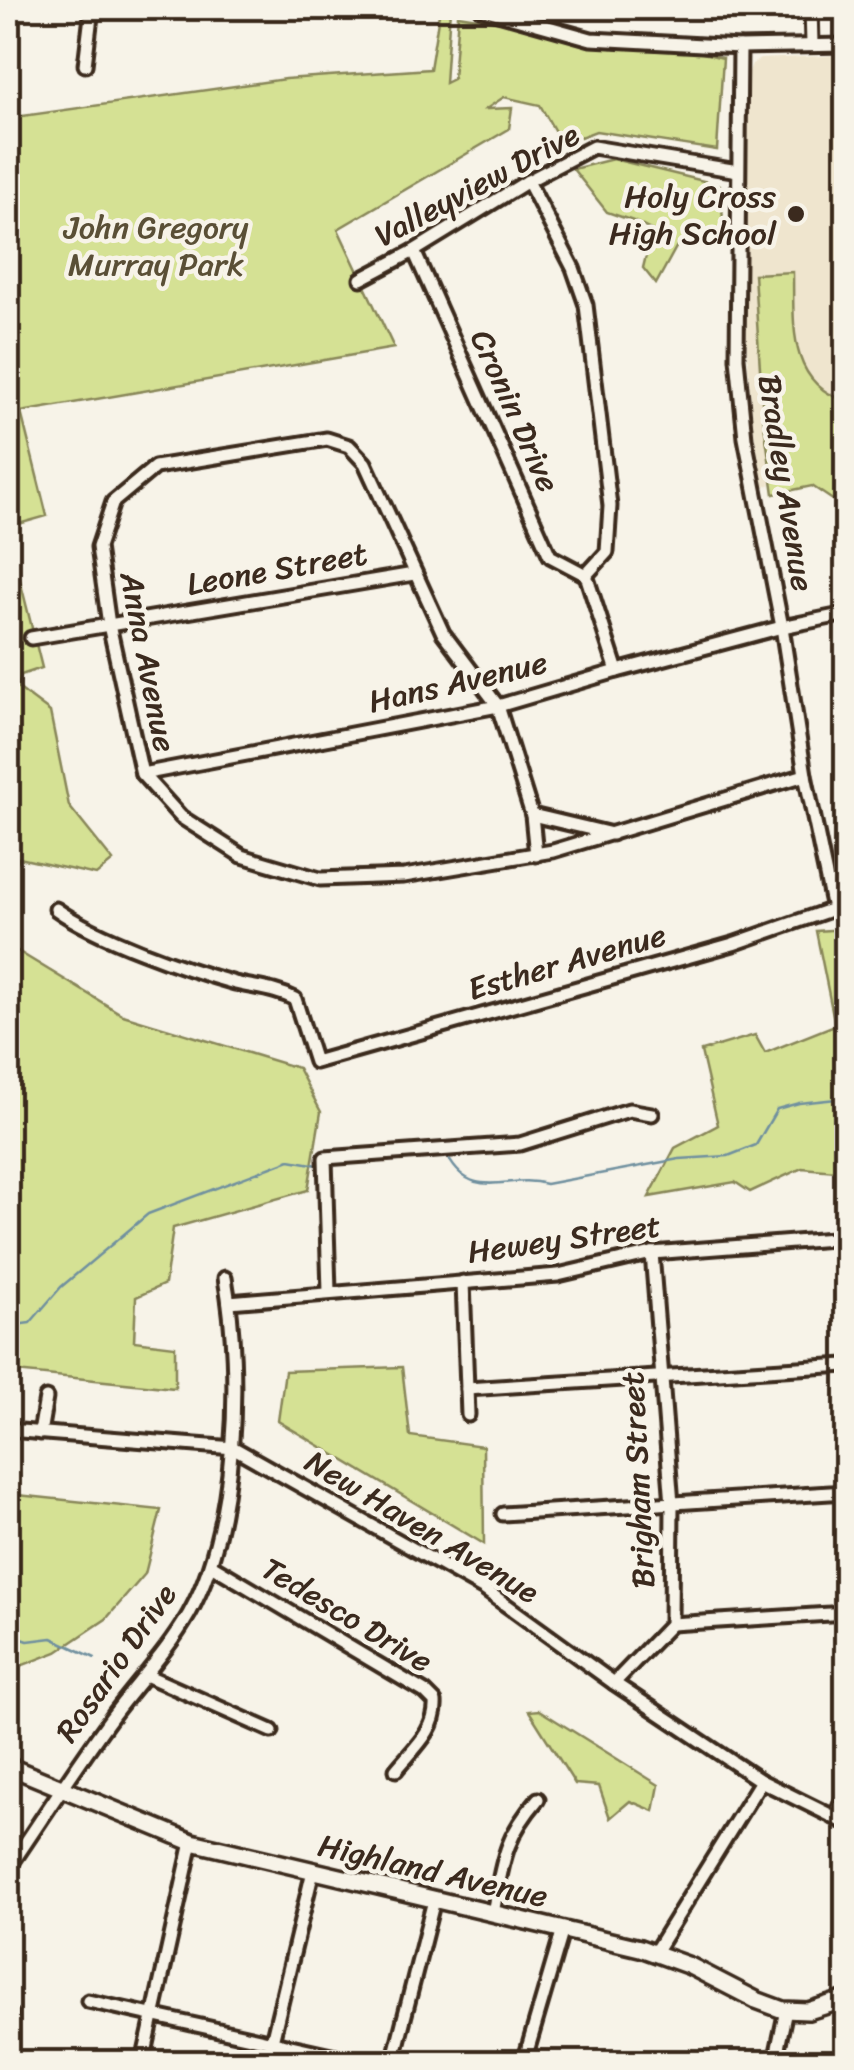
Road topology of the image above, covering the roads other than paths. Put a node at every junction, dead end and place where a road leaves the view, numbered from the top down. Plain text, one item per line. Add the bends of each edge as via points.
1 (92, 8) edge
2 (480, 8) edge
3 (811, 8) edge
4 (812, 44) junction
5 (846, 45) edge
6 (740, 46) junction
7 (85, 65) dead end
8 (738, 171) junction
9 (528, 181) junction
10 (414, 251) junction
11 (361, 279) dead end
12 (414, 574) junction
13 (586, 575) junction
14 (846, 614) edge
15 (109, 624) junction
16 (782, 627) junction
17 (31, 638) dead end
18 (617, 670) junction
19 (498, 706) junction
20 (142, 774) junction
21 (805, 775) junction
22 (532, 814) junction
23 (612, 834) junction
24 (536, 855) junction
25 (56, 910) dead end
26 (840, 910) edge
27 (652, 1114) dead end
28 (846, 1238) edge
29 (652, 1252) junction
30 (225, 1278) dead end
31 (463, 1282) junction
32 (329, 1292) junction
33 (229, 1302) junction
34 (846, 1365) edge
35 (661, 1378) junction
36 (467, 1389) junction
37 (46, 1398) dead end
38 (468, 1415) dead end
39 (8, 1430) edge
40 (40, 1433) junction
41 (234, 1448) junction
42 (846, 1492) edge
43 (672, 1504) junction
44 (504, 1514) dead end
45 (211, 1565) junction
46 (846, 1613) edge
47 (670, 1624) junction
48 (148, 1676) junction
49 (614, 1683) junction
50 (272, 1731) dead end
51 (8, 1766) edge
52 (396, 1770) dead end
53 (761, 1782) junction
54 (62, 1790) junction
55 (846, 1791) edge
56 (538, 1798) dead end
57 (841, 1820) edge
58 (192, 1842) junction
59 (8, 1869) edge
60 (313, 1871) junction
61 (434, 1900) junction
62 (492, 1913) junction
63 (563, 1930) junction
64 (655, 1952) junction
65 (846, 1999) edge
66 (88, 2000) dead end
67 (786, 2010) junction
68 (154, 2015) junction
69 (272, 2040) junction
70 (144, 2062) edge
71 (267, 2062) edge
72 (363, 2062) edge
73 (393, 2062) edge
74 (524, 2062) edge
75 (774, 2062) edge

1 - 7 street
2 - 6 street via 591,39
3 - 4 street
4 - 5 street
4 - 6 street
6 - 8 street, Bradley Avenue
8 - 9 street, Valleyview Drive via 593,147
8 - 16 street, Bradley Avenue via 737,358 745,438
9 - 10 street, Valleyview Drive
9 - 13 street via 586,305 610,506 607,552
10 - 11 street, Valleyview Drive
10 - 13 street, Cronin Drive via 550,556
12 - 15 street, Leone Street
12 - 15 street, Anna Avenue via 365,464 349,446 327,438 156,467 113,502 98,547
12 - 19 street, Anna Avenue via 443,633
13 - 18 street
14 - 16 street, Hans Avenue
15 - 17 street, Leone Street
15 - 20 street, Anna Avenue
16 - 18 street, Hans Avenue
16 - 21 street, Bradley Avenue
18 - 19 street, Hans Avenue
19 - 20 street, Hans Avenue
19 - 22 street, Anna Avenue
20 - 24 street, Anna Avenue via 182,817 242,856 320,879 404,876
21 - 23 street, Anna Avenue
21 - 26 street, Bradley Avenue
22 - 23 street
22 - 24 street, Anna Avenue
23 - 24 street, Anna Avenue
25 - 26 street, Esther Avenue via 89,930 298,1002 315,1062
27 - 32 street via 629,1110 520,1144 325,1158
28 - 29 street, Hewey Street
29 - 31 street, Hewey Street via 558,1274
29 - 35 street, Brigham Street
30 - 33 street, Rosario Drive
31 - 32 street, Hewey Street
31 - 36 street
32 - 33 street, Hewey Street
33 - 41 street, Rosario Drive
34 - 35 street
35 - 36 street
35 - 43 street, Brigham Street
36 - 38 street
37 - 40 street
39 - 40 street, New Haven Avenue
40 - 41 street, New Haven Avenue
41 - 45 street, Rosario Drive
41 - 49 street, New Haven Avenue via 484,1589
42 - 43 street
43 - 44 street
43 - 47 street, Brigham Street
45 - 48 street, Rosario Drive via 190,1613
45 - 52 street, Tedesco Drive via 435,1702 431,1727
46 - 47 street
47 - 49 street, Brigham Street
48 - 50 street
48 - 54 street, Rosario Drive
49 - 53 street, New Haven Avenue
51 - 54 main road, Highland Avenue
53 - 57 street, New Haven Avenue
53 - 64 street
54 - 58 main road, Highland Avenue
54 - 59 street, Rosario Drive
55 - 57 street
56 - 62 street via 515,1826
58 - 60 main road, Highland Avenue
58 - 68 street
60 - 61 main road, Highland Avenue
60 - 69 street
61 - 62 main road, Highland Avenue
61 - 73 street
62 - 63 main road, Highland Avenue
63 - 64 main road, Highland Avenue
63 - 74 street
64 - 67 main road, Highland Avenue
65 - 67 main road
66 - 68 street
67 - 75 street
68 - 69 street
68 - 70 street
69 - 71 street
69 - 72 street

